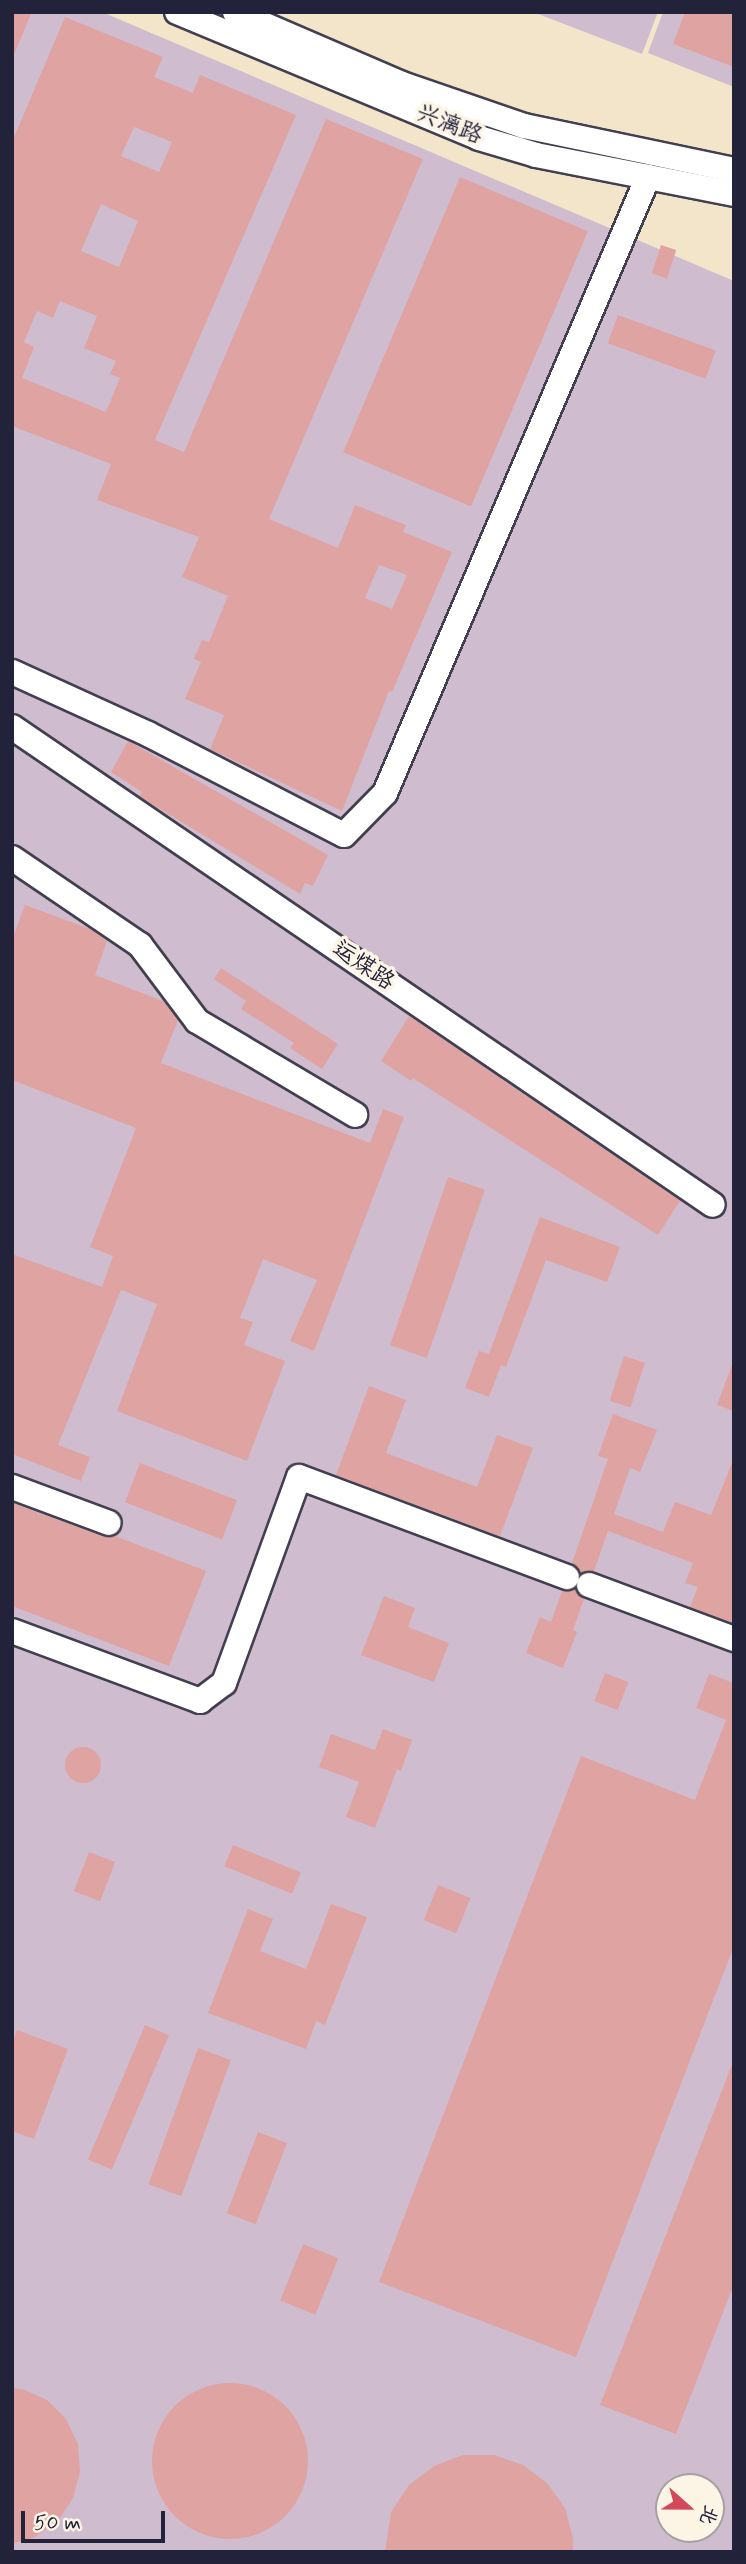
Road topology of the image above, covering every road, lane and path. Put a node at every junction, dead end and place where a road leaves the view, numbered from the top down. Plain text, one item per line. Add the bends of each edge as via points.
1 (177, 12) edge
2 (235, 12) edge
3 (734, 170) edge
4 (648, 177) junction
5 (734, 194) edge
6 (12, 672) edge
7 (12, 727) edge
8 (12, 858) edge
9 (355, 1115) dead end
10 (713, 1205) dead end
11 (12, 1487) edge
12 (109, 1523) dead end
13 (12, 1631) edge
14 (734, 1639) edge

1 - 4 street, 兴漓路 via 479,138 536,155
2 - 3 street, 兴漓路 via 402,83 524,126
4 - 5 street, 兴漓路
4 - 6 street via 385,793 344,835 148,734
7 - 10 street, 运煤路
8 - 9 street via 139,945 197,1021
11 - 12 street
13 - 14 street via 200,1701 224,1683 299,1477

